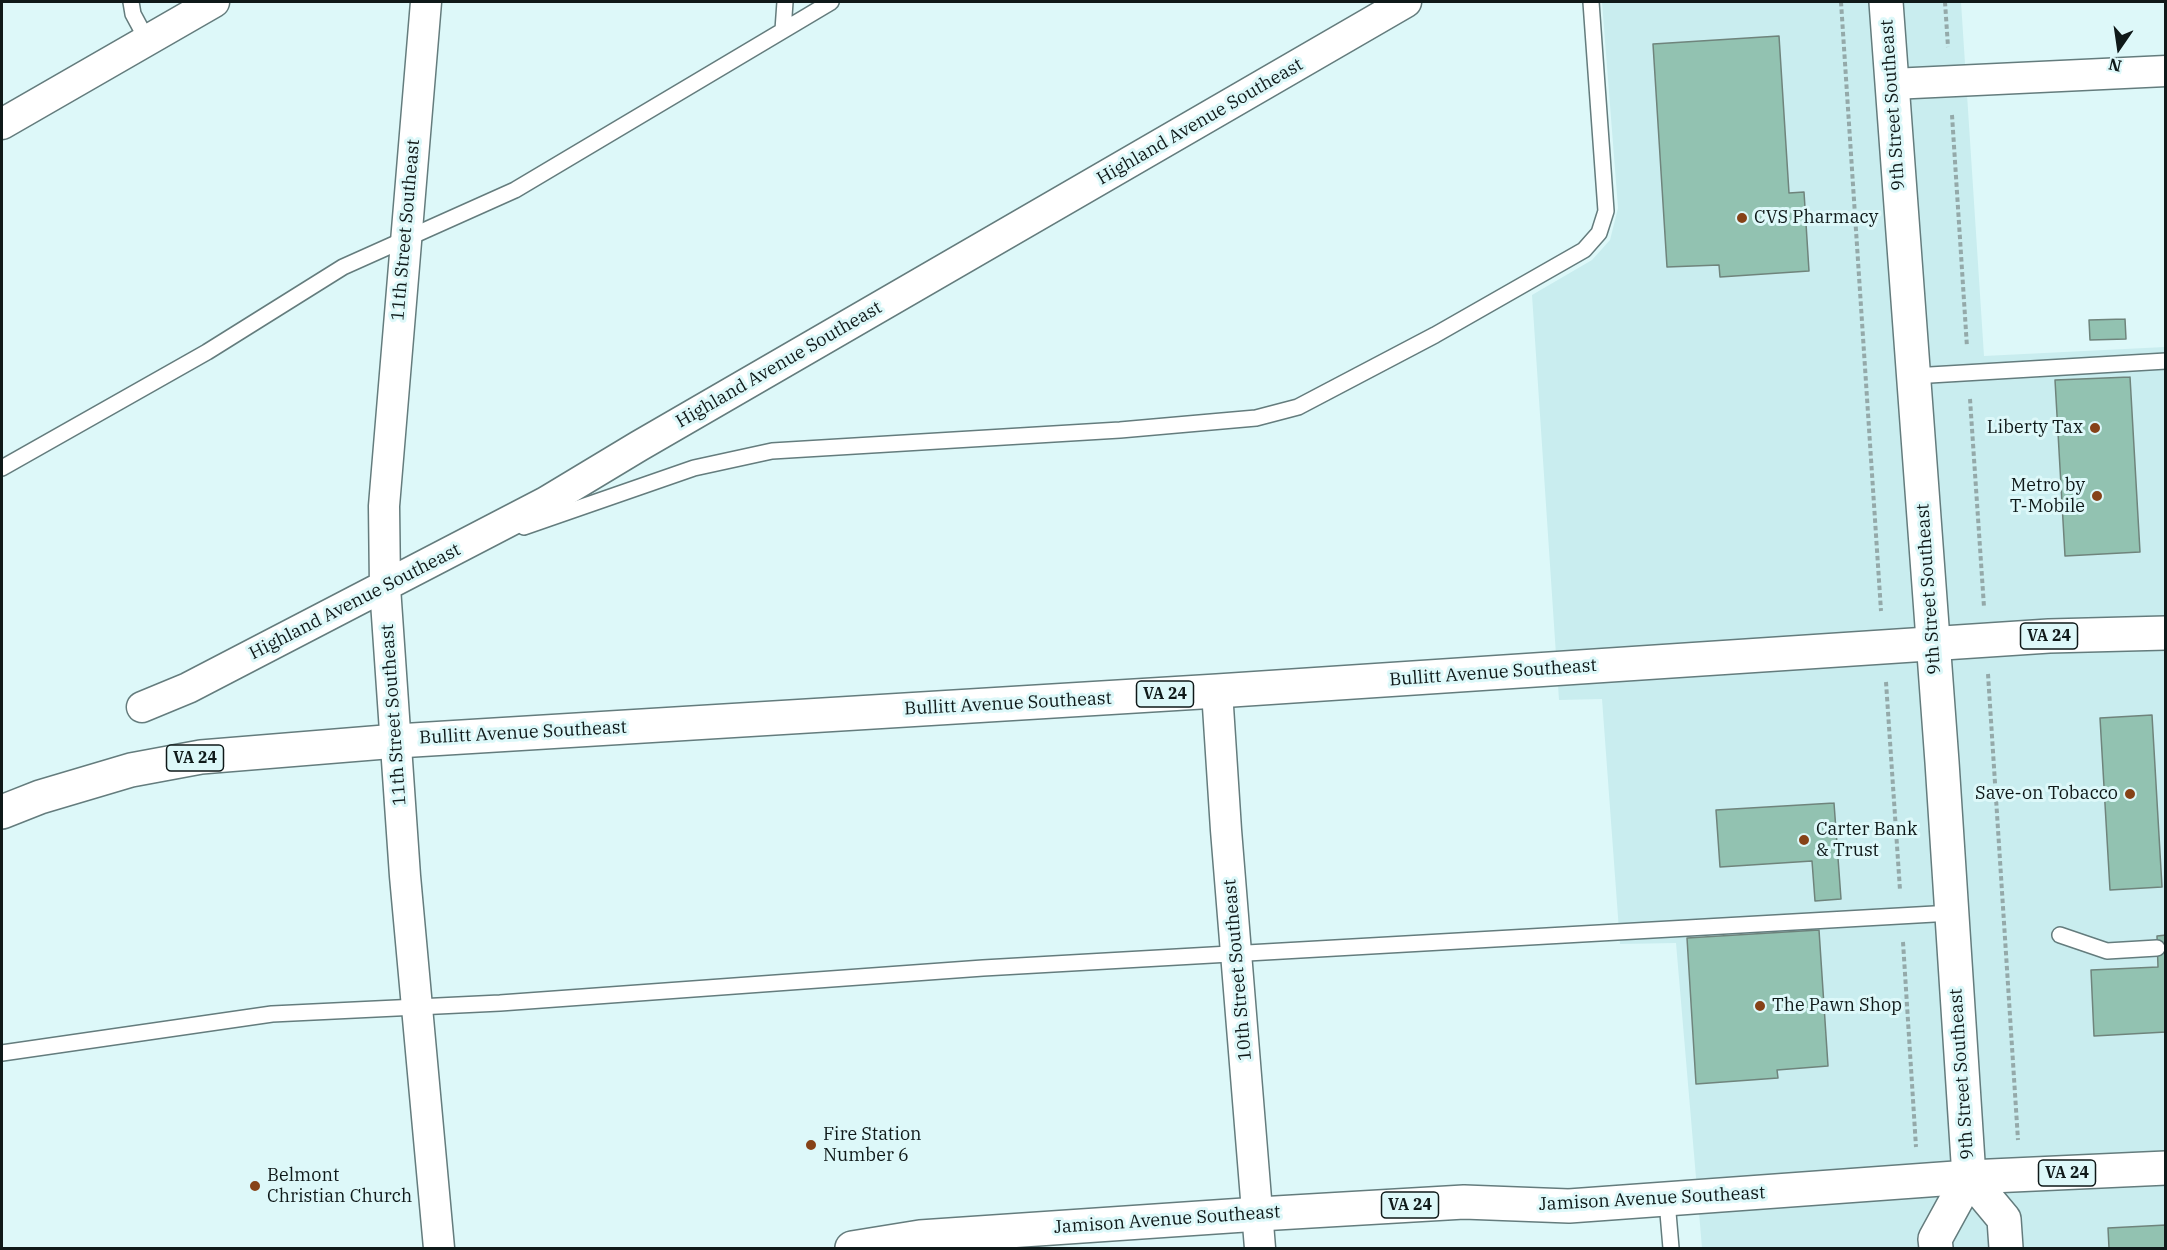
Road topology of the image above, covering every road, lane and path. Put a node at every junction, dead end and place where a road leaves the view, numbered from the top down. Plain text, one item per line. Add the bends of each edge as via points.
1 (131, 2) edge
2 (214, 2) edge
3 (426, 2) edge
4 (785, 2) edge
5 (831, 2) edge
6 (1406, 2) edge
7 (1591, 2) edge
8 (1886, 2) edge
9 (783, 30) junction
10 (147, 40) junction
11 (2166, 71) edge
12 (1892, 84) junction
13 (2, 124) edge
14 (406, 237) junction
15 (2166, 361) edge
16 (1913, 376) junction
17 (2, 468) edge
18 (454, 552) junction
19 (385, 587) junction
20 (2166, 633) edge
21 (1933, 644) junction
22 (1218, 691) junction
23 (142, 707) dead end
24 (397, 741) junction
25 (2, 812) edge
26 (1952, 913) junction
27 (2060, 934) dead end
28 (2157, 948) dead end
29 (1236, 953) junction
30 (418, 1007) junction
31 (2, 1053) edge
32 (2166, 1168) edge
33 (1969, 1177) junction
34 (1667, 1201) junction
35 (1259, 1214) junction
36 (440, 1248) edge
37 (852, 1248) edge
38 (1260, 1248) edge
39 (1671, 1248) edge
40 (1936, 1248) edge
41 (2006, 1248) edge

1 - 10 lane
2 - 10 street
3 - 14 street, 11th Street Southeast
4 - 9 lane
5 - 9 lane
6 - 18 street, Highland Avenue Southeast
7 - 18 lane via 1606,211 1599,233 1584,250 1435,336 1298,407 1256,418 1120,430 772,451 694,468
8 - 12 main road, 9th Street Southeast
9 - 14 lane via 515,190
10 - 13 street
11 - 12 street
12 - 16 main road, 9th Street Southeast
14 - 17 lane via 343,267 207,352
14 - 19 street, 11th Street Southeast via 384,506
15 - 16 lane
16 - 21 main road, 9th Street Southeast
18 - 19 street, Highland Avenue Southeast
19 - 23 street, Highland Avenue Southeast via 188,688
19 - 24 street, 11th Street Southeast
20 - 21 main road, Bullitt Avenue Southeast / VA 24
21 - 22 main road, Bullitt Avenue Southeast / VA 24
21 - 26 main road, 9th Street Southeast
22 - 24 main road, Bullitt Avenue Southeast / VA 24
22 - 29 street, 10th Street Southeast
24 - 25 main road, Bullitt Avenue Southeast / VA 24 via 166,763 40,797
24 - 30 street, 11th Street Southeast
26 - 29 lane
26 - 33 main road, 9th Street Southeast
27 - 28 lane via 2107,951
29 - 30 lane
29 - 35 street, 10th Street Southeast
30 - 31 lane via 272,1014
30 - 36 street, 11th Street Southeast
32 - 33 main road, Jamison Avenue Southeast / VA 24
33 - 34 main road, Jamison Avenue Southeast / VA 24
33 - 40 main road, 9th Street Southeast via 1935,1239
33 - 41 main road, 9th Street Southeast via 2004,1219
34 - 35 main road, Jamison Avenue Southeast / VA 24 via 1569,1206 1464,1202
34 - 39 lane
35 - 37 main road, Jamison Avenue Southeast / VA 24 via 920,1237
35 - 38 street, 10th Street Southeast

